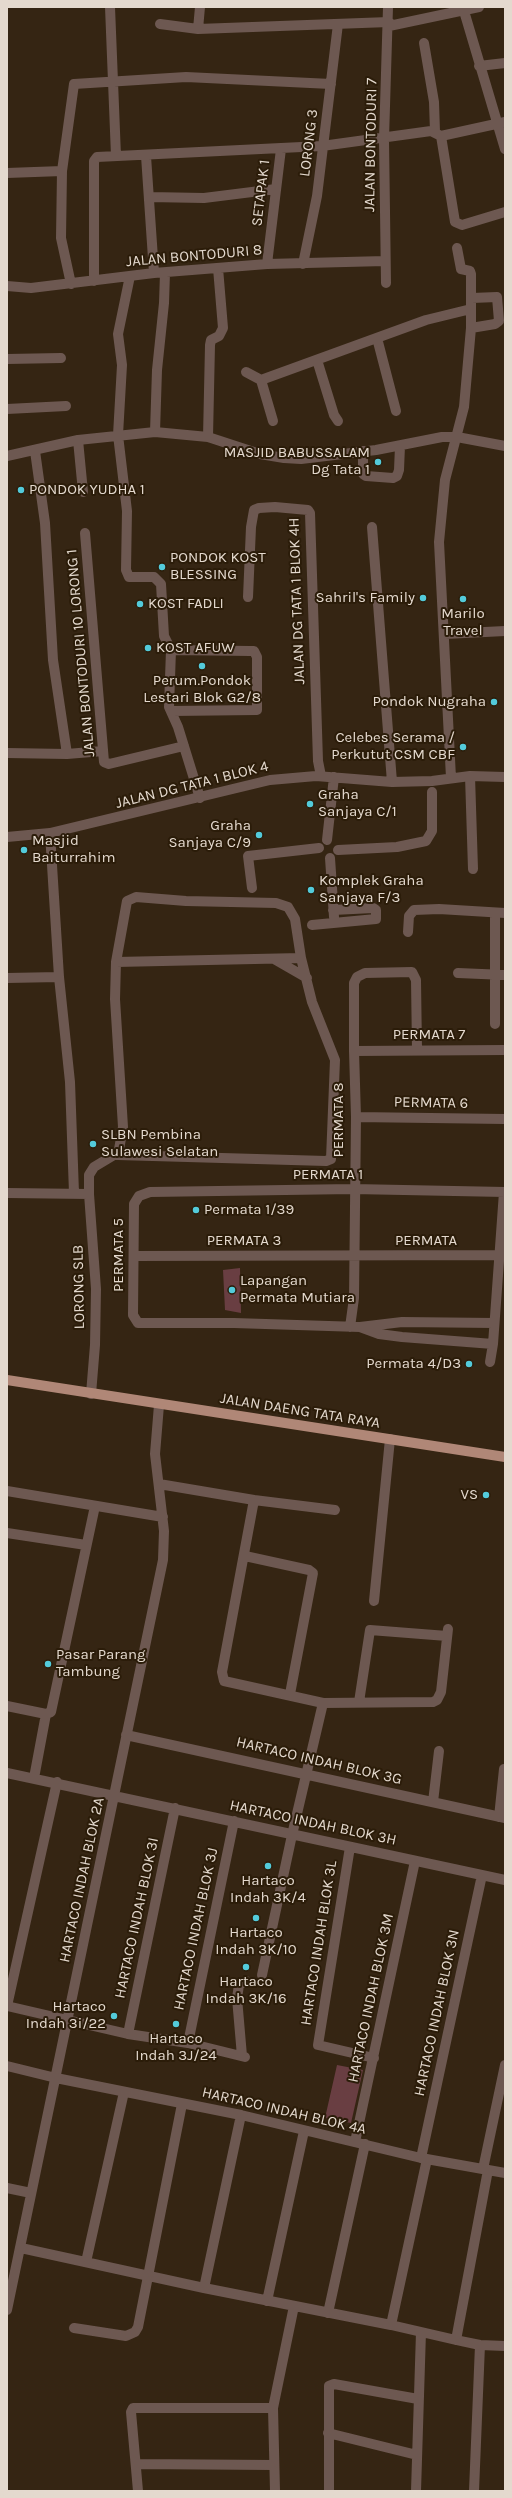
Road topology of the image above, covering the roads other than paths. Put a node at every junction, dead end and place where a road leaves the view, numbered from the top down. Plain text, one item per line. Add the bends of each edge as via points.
1 (110, 7) edge
2 (200, 7) edge
3 (388, 7) edge
4 (479, 7) edge
5 (464, 11) junction
6 (160, 24) dead end
7 (198, 24) junction
8 (338, 24) junction
9 (389, 24) junction
10 (424, 43) dead end
11 (505, 63) edge
12 (480, 66) junction
13 (114, 82) junction
14 (332, 84) junction
15 (501, 122) edge
16 (438, 134) junction
17 (384, 139) junction
18 (322, 146) junction
19 (281, 149) junction
20 (505, 149) edge
21 (116, 156) junction
22 (146, 156) junction
23 (62, 171) junction
24 (7, 173) edge
25 (276, 189) junction
26 (149, 197) junction
27 (505, 212) edge
28 (457, 248) dead end
29 (385, 261) junction
30 (267, 264) junction
31 (303, 264) junction
32 (218, 268) junction
33 (159, 273) junction
34 (130, 276) junction
35 (94, 281) junction
36 (386, 283) dead end
37 (71, 284) junction
38 (7, 286) edge
39 (472, 298) junction
40 (471, 310) junction
41 (471, 328) junction
42 (377, 338) junction
43 (61, 358) dead end
44 (7, 359) edge
45 (317, 360) junction
46 (246, 372) dead end
47 (261, 380) junction
48 (66, 406) dead end
49 (7, 409) edge
50 (396, 411) dead end
51 (273, 421) dead end
52 (338, 421) dead end
53 (155, 432) junction
54 (118, 435) junction
55 (208, 437) junction
56 (457, 437) junction
57 (78, 440) junction
58 (400, 446) junction
59 (505, 446) edge
60 (363, 450) junction
61 (34, 451) junction
62 (7, 456) edge
63 (83, 492) dead end
64 (372, 527) dead end
65 (85, 533) dead end
66 (248, 597) dead end
67 (505, 630) edge
68 (445, 634) junction
69 (171, 650) junction
70 (172, 711) junction
71 (184, 746) junction
72 (103, 751) junction
73 (7, 753) edge
74 (67, 754) junction
75 (319, 776) junction
76 (470, 776) junction
77 (334, 777) junction
78 (505, 777) edge
79 (451, 778) junction
80 (392, 782) junction
81 (432, 792) dead end
82 (200, 798) junction
83 (50, 834) junction
84 (7, 837) edge
85 (327, 840) junction
86 (320, 848) junction
87 (338, 850) junction
88 (330, 858) junction
89 (473, 869) dead end
90 (252, 888) dead end
91 (333, 910) junction
92 (500, 914) edge
93 (334, 923) junction
94 (312, 925) dead end
95 (408, 932) dead end
96 (273, 958) junction
97 (301, 958) junction
98 (116, 962) junction
99 (458, 973) dead end
100 (500, 975) edge
101 (59, 977) junction
102 (7, 978) edge
103 (307, 978) junction
104 (495, 1024) dead end
105 (417, 1050) junction
106 (505, 1050) edge
107 (354, 1051) junction
108 (356, 1117) junction
109 (505, 1119) edge
110 (118, 1155) junction
111 (353, 1189) junction
112 (150, 1192) joint
113 (504, 1192) edge
114 (7, 1193) edge
115 (74, 1193) junction
116 (89, 1194) junction
117 (498, 1255) junction
118 (134, 1256) junction
119 (354, 1256) junction
120 (494, 1323) junction
121 (348, 1327) junction
122 (360, 1327) junction
123 (493, 1344) junction
124 (490, 1362) dead end
125 (7, 1380) edge
126 (91, 1394) junction
127 (159, 1405) junction
128 (390, 1439) junction
129 (505, 1457) edge
130 (159, 1484) junction
131 (7, 1491) edge
132 (254, 1500) junction
133 (95, 1506) junction
134 (335, 1510) dead end
135 (163, 1518) junction
136 (7, 1533) edge
137 (86, 1545) junction
138 (245, 1556) junction
139 (374, 1601) dead end
140 (290, 1694) junction
141 (323, 1702) junction
142 (359, 1702) junction
143 (7, 1706) edge
144 (46, 1714) junction
145 (126, 1735) junction
146 (439, 1751) dead end
147 (504, 1769) edge
148 (7, 1773) edge
149 (306, 1773) junction
150 (34, 1778) junction
151 (57, 1782) junction
152 (115, 1795) junction
153 (433, 1802) junction
154 (175, 1808) junction
155 (502, 1818) edge
156 (234, 1821) junction
157 (292, 1835) junction
158 (350, 1847) junction
159 (415, 1860) junction
160 (482, 1874) junction
161 (505, 1880) edge
162 (262, 1975) dead end
163 (246, 1981) dead end
164 (7, 2006) edge
165 (68, 2019) junction
166 (128, 2034) junction
167 (188, 2044) junction
168 (374, 2058) junction
169 (505, 2065) edge
170 (7, 2066) edge
171 (56, 2078) junction
172 (124, 2092) junction
173 (182, 2104) junction
174 (241, 2115) junction
175 (304, 2131) junction
176 (355, 2142) junction
177 (365, 2144) junction
178 (424, 2158) junction
179 (485, 2170) junction
180 (505, 2173) edge
181 (7, 2188) edge
182 (31, 2193) junction
183 (21, 2248) junction
184 (86, 2262) junction
185 (147, 2275) junction
186 (204, 2288) junction
187 (267, 2301) junction
188 (294, 2306) junction
189 (7, 2310) edge
190 (328, 2313) junction
191 (391, 2325) junction
192 (74, 2328) dead end
193 (421, 2332) junction
194 (456, 2340) junction
195 (480, 2345) junction
196 (505, 2346) edge
197 (418, 2399) junction
198 (274, 2408) junction
199 (328, 2433) junction
200 (417, 2455) junction
201 (136, 2464) junction
202 (274, 2465) junction
203 (138, 2491) edge
204 (275, 2491) edge
205 (329, 2491) edge
206 (416, 2491) edge
207 (474, 2491) edge

1 - 13 street
2 - 7 street
3 - 9 street, JALAN BONTODURI 7
4 - 5 street
5 - 9 street
5 - 12 street
6 - 7 street
7 - 8 street
8 - 9 street
8 - 14 street, LORONG 3
9 - 17 street, JALAN BONTODURI 7
10 - 16 street
11 - 12 street
12 - 15 street
13 - 14 street via 186,77
13 - 21 street
13 - 23 street via 74,84
14 - 18 street, LORONG 3
15 - 16 street
15 - 20 street
16 - 17 street
16 - 27 street via 455,222 462,225
17 - 18 street
17 - 29 street, JALAN BONTODURI 7
18 - 19 street
18 - 31 street, LORONG 3 via 318,196
19 - 22 street
19 - 25 street, SETAPAK 1
21 - 22 street
21 - 35 street via 97,157 94,161
22 - 26 street
23 - 24 street
23 - 37 street via 61,238
25 - 26 street via 204,198
25 - 30 street, SETAPAK 1
26 - 33 street
28 - 39 street via 461,270 470,271 471,274
29 - 31 street, JALAN BONTODURI 8
29 - 36 street, JALAN BONTODURI 7
30 - 31 street, JALAN BONTODURI 8
30 - 32 street, JALAN BONTODURI 8
32 - 33 street, JALAN BONTODURI 8
32 - 55 street via 223,328 210,344
33 - 34 street, JALAN BONTODURI 8
33 - 53 street via 164,303 157,370
34 - 35 street, JALAN BONTODURI 8
34 - 54 street via 118,334 122,365
35 - 37 street, JALAN BONTODURI 8
37 - 38 street, JALAN BONTODURI 8 via 31,288
39 - 40 street
39 - 41 street via 497,297 499,321
40 - 41 street
40 - 42 street via 440,316
41 - 56 street via 468,380
42 - 45 street
42 - 50 street
43 - 44 street
45 - 47 street
45 - 52 street
46 - 47 street
47 - 51 street
48 - 49 street
53 - 54 street
53 - 55 street
54 - 57 street
54 - 69 street via 127,511 126,570 129,577 154,577 159,580 164,636
55 - 60 street via 260,454 284,458 313,458
56 - 58 street via 430,438
56 - 59 street
56 - 68 street via 452,446 446,473 440,524
57 - 61 street
57 - 63 street
58 - 60 street
58 - 60 street via 399,470 393,478 363,474
61 - 62 street
61 - 74 street via 45,523 53,660
64 - 80 street
65 - 72 street, JALAN BONTODURI 10 LORONG 1
66 - 75 street, JALAN DG TATA 1 BLOK 4H via 254,510 275,507 308,510
67 - 68 street
68 - 79 street
69 - 70 street via 168,699
69 - 70 street via 254,651 257,657 257,714
70 - 71 street
71 - 72 street, JALAN BONTODURI 10 LORONG 1 via 109,764 104,762
71 - 82 street
72 - 74 street
73 - 74 street
75 - 77 street, JALAN DG TATA 1 BLOK 4
75 - 82 street, JALAN DG TATA 1 BLOK 4 via 263,782
76 - 78 street, JALAN DG TATA 1 BLOK 4
76 - 79 street, JALAN DG TATA 1 BLOK 4
76 - 89 street
77 - 80 street, JALAN DG TATA 1 BLOK 4
77 - 85 street
79 - 80 street, JALAN DG TATA 1 BLOK 4
81 - 87 street via 432,831 426,841 397,847
82 - 83 street, JALAN DG TATA 1 BLOK 4
83 - 84 street, JALAN DG TATA 1 BLOK 4
83 - 101 street
85 - 86 street
85 - 87 street via 335,842
86 - 88 street via 322,856
86 - 90 street via 248,856
87 - 88 street via 336,855
88 - 91 street
91 - 93 street
91 - 93 street via 376,910 374,920
92 - 95 street via 418,910 411,912 409,916
92 - 100 street
93 - 94 street
96 - 97 street
96 - 98 street
96 - 103 street
97 - 98 street via 295,919 288,907 283,905 136,896 126,901
97 - 103 street
98 - 110 street via 115,999 123,1127
99 - 100 street
100 - 104 street
101 - 102 street
101 - 115 street via 70,1082
103 - 110 street via 316,1012 335,1060 331,1159 326,1161
105 - 106 street, PERMATA 7
105 - 107 street, PERMATA 7
105 - 107 street, PERMATA 8 via 416,980 412,972 366,973 357,977 354,983
107 - 108 street, PERMATA 8
108 - 109 street, PERMATA 6
108 - 111 street, PERMATA 8
110 - 116 street, LORONG SLB via 104,1159 94,1167 89,1175
111 - 112 street, PERMATA 1
111 - 113 street, PERMATA 1
111 - 119 street
112 - 118 street, PERMATA 5 via 139,1196 134,1204
113 - 117 street
114 - 115 street
115 - 116 street
116 - 126 street, LORONG SLB via 96,1289
117 - 119 street, PERMATA
117 - 120 street
118 - 119 street, PERMATA 3
118 - 121 street, PERMATA 5 via 133,1315 141,1324 234,1323
119 - 121 street via 354,1298
120 - 122 street via 402,1322
120 - 123 street
121 - 122 street
122 - 123 street via 379,1334 402,1337
123 - 124 street
125 - 126 main road, JALAN DAENG TATA RAYA
126 - 127 main road, JALAN DAENG TATA RAYA
127 - 128 main road, JALAN DAENG TATA RAYA
127 - 130 street, HARTACO INDAH BLOK 2A via 155,1442
128 - 129 main road, JALAN DAENG TATA RAYA
128 - 139 street
130 - 132 street
130 - 135 street, HARTACO INDAH BLOK 2A
131 - 133 street
132 - 134 street
132 - 138 street
133 - 135 street
133 - 137 street
135 - 145 street, HARTACO INDAH BLOK 2A via 163,1560
136 - 137 street
137 - 144 street via 51,1711
138 - 140 street via 313,1573
138 - 140 street via 222,1679
140 - 141 street
141 - 142 street
141 - 149 street
142 - 142 street via 438,1700 447,1632 370,1630
143 - 144 street
144 - 150 street
145 - 149 street, HARTACO INDAH BLOK 3G
145 - 152 street, HARTACO INDAH BLOK 2A
146 - 153 street
147 - 155 street
148 - 150 street, HARTACO INDAH BLOK 3H
149 - 153 street, HARTACO INDAH BLOK 3G
149 - 157 street
150 - 151 street, HARTACO INDAH BLOK 3H
151 - 152 street, HARTACO INDAH BLOK 3H
151 - 164 street
152 - 154 street, HARTACO INDAH BLOK 3H
152 - 165 street, HARTACO INDAH BLOK 2A
153 - 155 street, HARTACO INDAH BLOK 3G
154 - 156 street, HARTACO INDAH BLOK 3H
154 - 166 street, HARTACO INDAH BLOK 3I
156 - 157 street, HARTACO INDAH BLOK 3H
156 - 167 street, HARTACO INDAH BLOK 3J
157 - 158 street, HARTACO INDAH BLOK 3H
157 - 162 street
158 - 159 street, HARTACO INDAH BLOK 3H
158 - 168 street, HARTACO INDAH BLOK 3L via 318,2044
159 - 160 street, HARTACO INDAH BLOK 3H
159 - 168 street, HARTACO INDAH BLOK 3M
160 - 161 street, HARTACO INDAH BLOK 3H
160 - 178 street, HARTACO INDAH BLOK 3N
163 - 167 street via 239,1985 237,1998 243,2057
164 - 165 street
165 - 166 street
165 - 171 street, HARTACO INDAH BLOK 2A
166 - 167 street
168 - 176 street, HARTACO INDAH BLOK 3M
169 - 179 street
170 - 171 street, HARTACO INDAH BLOK 4A
171 - 172 street, HARTACO INDAH BLOK 4A
171 - 182 street, HARTACO INDAH BLOK 2A
172 - 173 street, HARTACO INDAH BLOK 4A
172 - 184 street
173 - 174 street, HARTACO INDAH BLOK 4A
173 - 185 street
174 - 175 street, HARTACO INDAH BLOK 4A
174 - 186 street
175 - 176 street, HARTACO INDAH BLOK 4A
175 - 187 street
176 - 177 street, HARTACO INDAH BLOK 4A
177 - 178 street, HARTACO INDAH BLOK 4A
177 - 190 street
178 - 179 street, HARTACO INDAH BLOK 4A
178 - 191 street, HARTACO INDAH BLOK 3N
179 - 180 street, HARTACO INDAH BLOK 4A
179 - 194 street
181 - 182 street
182 - 183 street, HARTACO INDAH BLOK 2A
183 - 184 street
183 - 189 street, HARTACO INDAH BLOK 2A
184 - 185 street
185 - 186 street
185 - 192 street via 135,2332 126,2336
186 - 187 street
187 - 188 street
188 - 190 street
188 - 198 street
190 - 191 street
191 - 193 street
193 - 194 street
193 - 197 street
194 - 195 street
195 - 196 street
195 - 207 street
197 - 199 street via 334,2384 329,2386 328,2392
197 - 200 street
198 - 201 street via 133,2408 131,2412
198 - 202 street
199 - 200 street
199 - 205 street
200 - 206 street
201 - 202 street
201 - 203 street
202 - 204 street

